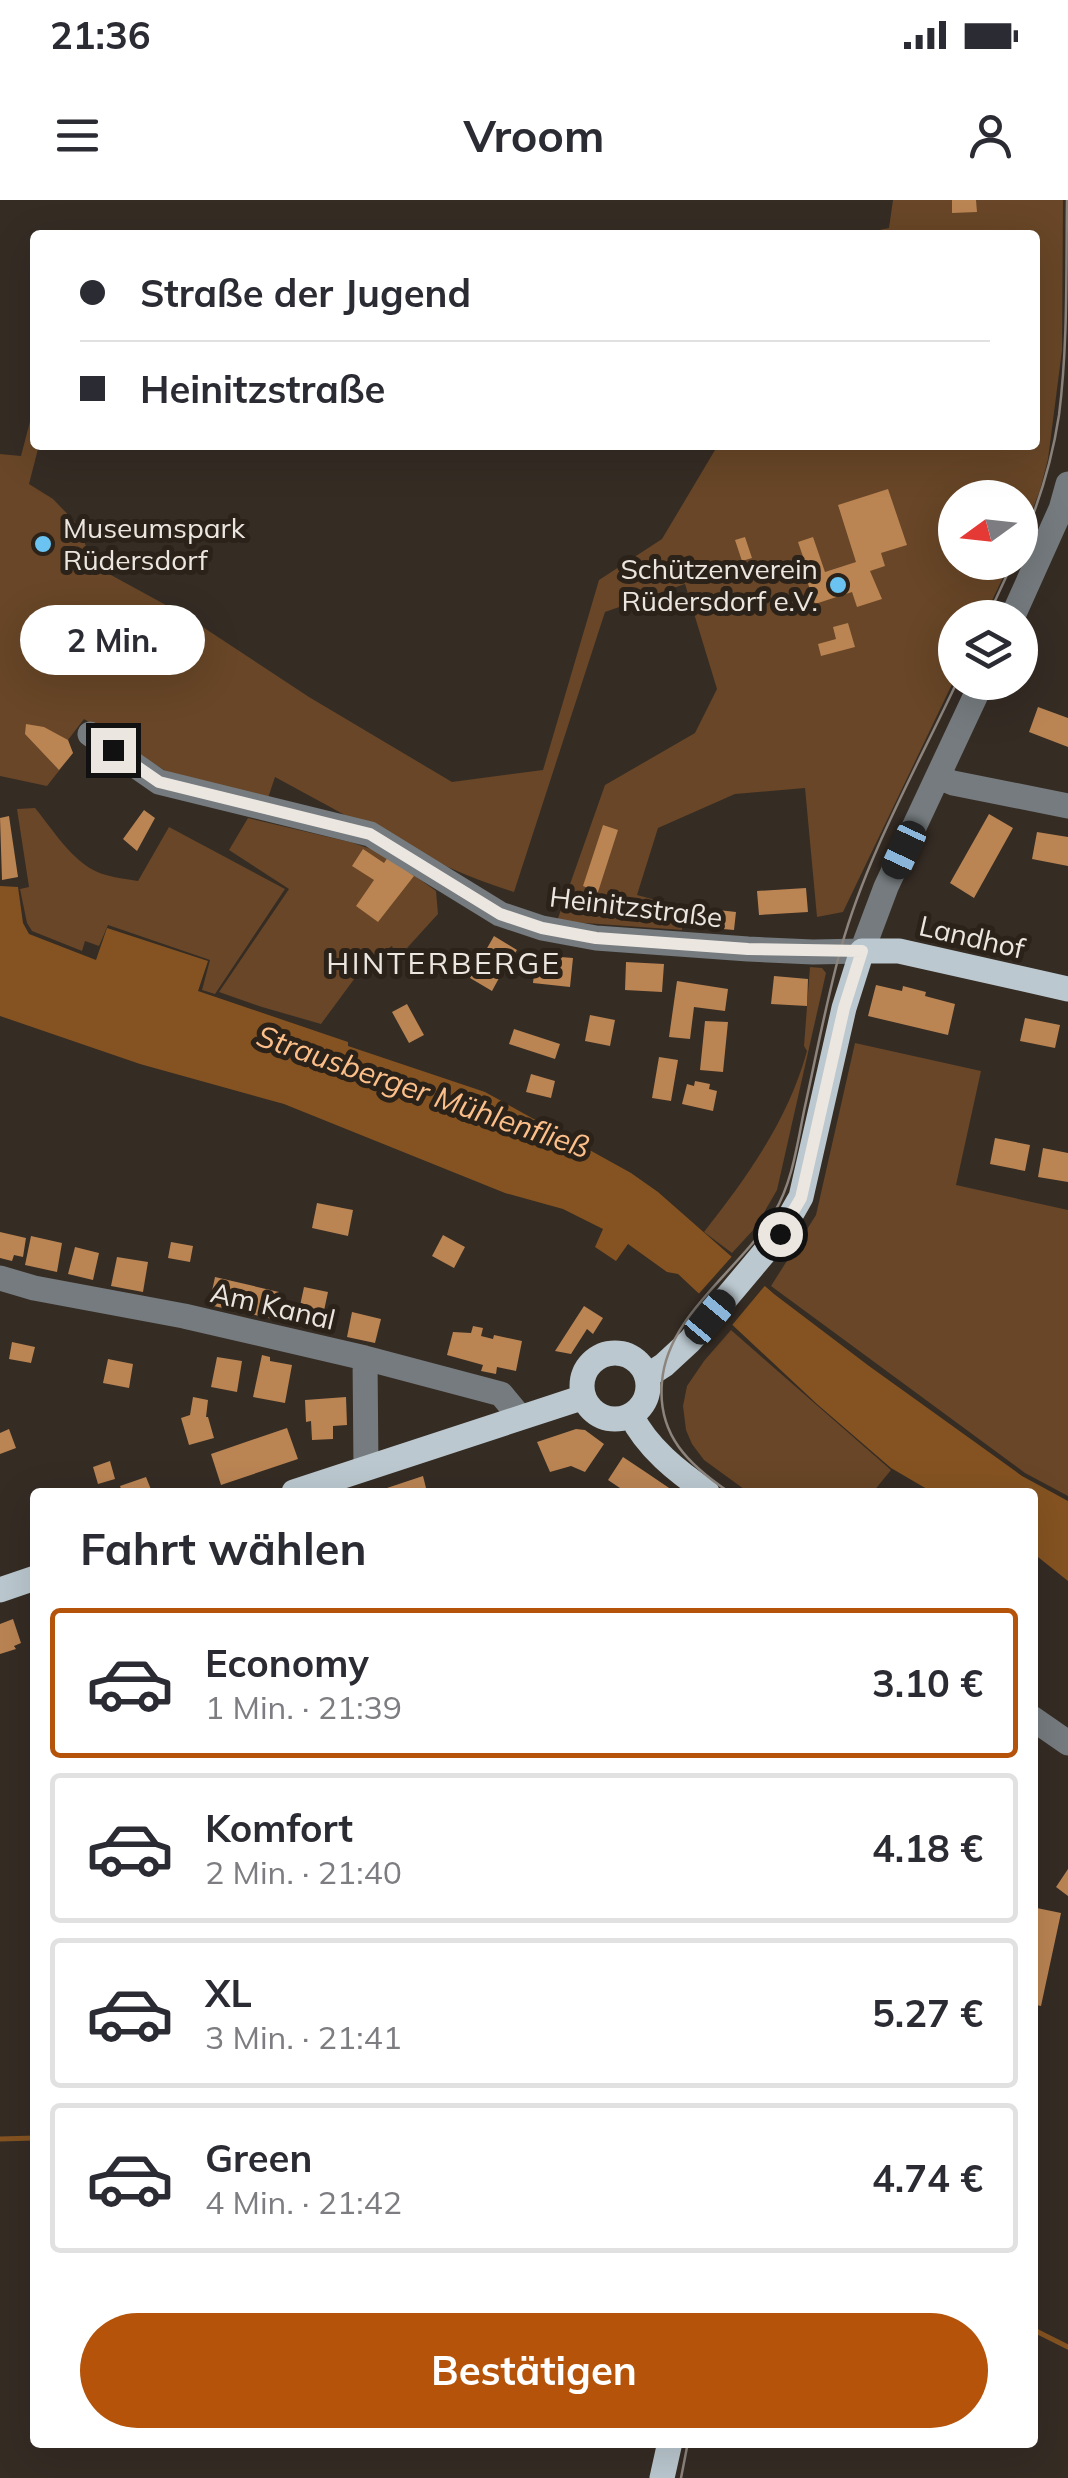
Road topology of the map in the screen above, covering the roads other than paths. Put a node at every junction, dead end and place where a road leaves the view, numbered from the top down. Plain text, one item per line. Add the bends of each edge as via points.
1 (1068, 484) edge
2 (1020, 600) edge
3 (974, 700) edge
4 (90, 734) dead end
5 (938, 776) junction
6 (1068, 806) edge
7 (862, 951) junction
8 (1068, 989) edge
9 (0, 1278) edge
10 (366, 1358) junction
11 (647, 1376) junction
12 (584, 1397) junction
13 (631, 1416) junction
14 (520, 1417) junction
15 (366, 1468) junction
16 (306, 1488) edge
17 (702, 1488) edge
18 (30, 1580) edge
19 (0, 1590) edge
20 (1038, 1722) edge
21 (1068, 1743) edge
22 (669, 2448) edge
23 (662, 2478) edge

1 - 2 street
3 - 5 street
4 - 7 street, Heinitzstraße via 159,782 370,834 500,914 542,928 748,949
5 - 6 street
5 - 7 street
7 - 8 main road, Landhof via 898,952
7 - 11 main road via 801,1198 772,1244 690,1341
9 - 10 street, Am Kanal
10 - 14 street, Am Kanal via 500,1394
10 - 15 street
11 - 12 main road via 626,1355 605,1355 588,1367
11 - 13 main road via 646,1399
12 - 13 main road via 603,1417
12 - 14 main road
13 - 17 main road via 645,1440
14 - 15 main road
15 - 16 main road
18 - 19 main road
20 - 21 street
22 - 23 main road

